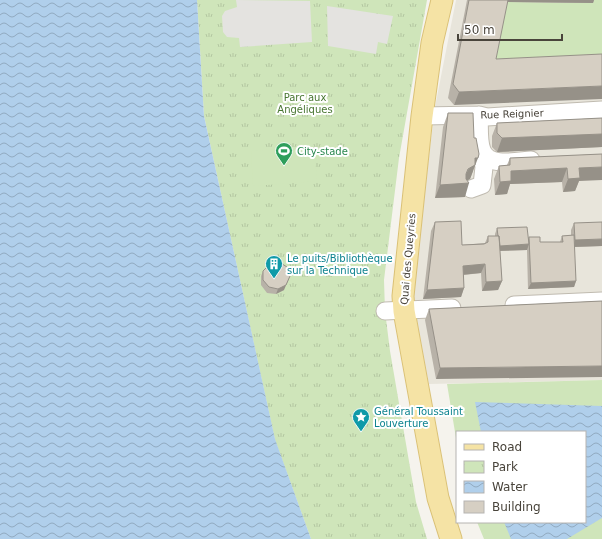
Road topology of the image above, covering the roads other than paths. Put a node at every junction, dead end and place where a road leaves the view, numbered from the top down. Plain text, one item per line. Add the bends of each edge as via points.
1 (442, 0) edge
2 (602, 110) edge
3 (479, 115) junction
4 (422, 116) junction
5 (481, 150) junction
6 (548, 159) edge
7 (471, 189) dead end
8 (602, 301) edge
9 (498, 306) edge
10 (466, 308) edge
11 (394, 311) junction
12 (451, 539) edge

1 - 4 main road, Quai des Queyries via 432,43
2 - 3 street, Rue Reignier
3 - 4 street, Rue Reignier
3 - 5 street
4 - 11 main road, Quai des Queyries via 404,281
5 - 6 street via 494,162
5 - 7 street via 484,180 482,185
8 - 9 street
10 - 11 street
11 - 12 main road, Quai des Queyries via 438,498

